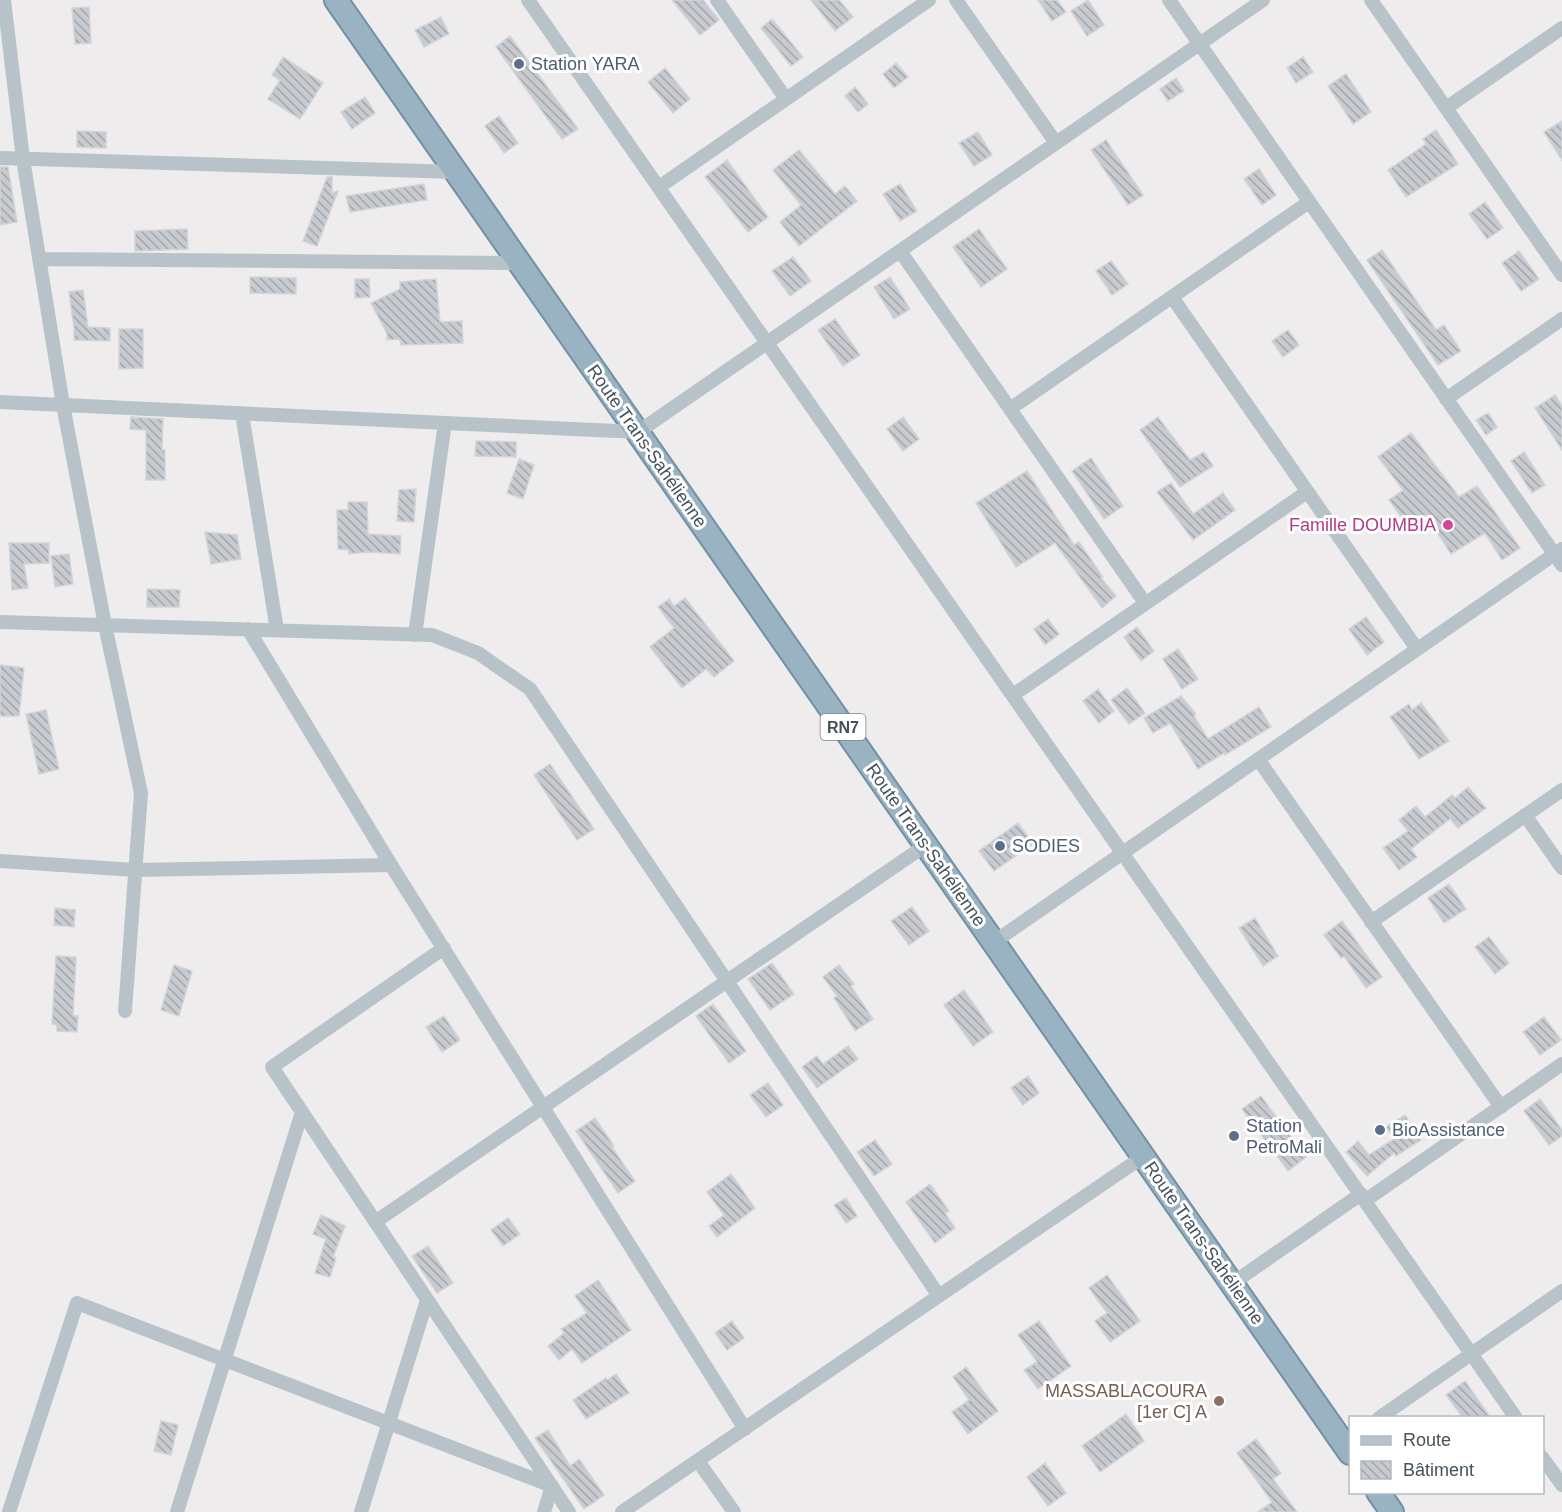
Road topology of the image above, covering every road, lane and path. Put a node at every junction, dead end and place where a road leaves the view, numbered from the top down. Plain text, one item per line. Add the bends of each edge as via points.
1 (4, 0) edge
2 (336, 0) edge
3 (528, 0) edge
4 (717, 0) edge
5 (930, 0) edge
6 (956, 0) edge
7 (1169, 0) edge
8 (1263, 0) edge
9 (1371, 0) edge
10 (1562, 28) edge
11 (1200, 44) junction
12 (786, 99) junction
13 (1446, 108) junction
14 (1056, 143) junction
15 (0, 158) edge
16 (23, 159) junction
17 (456, 172) junction
18 (659, 187) junction
19 (1309, 202) junction
20 (900, 251) junction
21 (39, 260) junction
22 (520, 263) junction
23 (1562, 275) edge
24 (1172, 297) junction
25 (1562, 319) edge
26 (767, 343) junction
27 (1446, 399) junction
28 (0, 402) edge
29 (63, 405) junction
30 (1010, 409) junction
31 (242, 414) junction
32 (445, 423) junction
33 (638, 432) junction
34 (1307, 492) junction
35 (1559, 556) edge
36 (1145, 603) junction
37 (0, 622) edge
38 (105, 625) junction
39 (248, 629) junction
40 (277, 630) junction
41 (415, 634) junction
42 (1417, 649) junction
43 (1013, 695) junction
44 (1258, 759) junction
45 (1562, 790) edge
46 (1525, 815) junction
47 (926, 845) junction
48 (1123, 853) junction
49 (0, 861) edge
50 (391, 865) junction
51 (1562, 868) edge
52 (135, 870) junction
53 (1371, 922) junction
54 (994, 942) junction
55 (444, 948) junction
56 (727, 981) junction
57 (125, 1011) dead end
58 (1562, 1064) edge
59 (543, 1107) junction
60 (1501, 1107) junction
61 (302, 1112) junction
62 (1144, 1156) junction
63 (1364, 1197) junction
64 (375, 1222) junction
65 (1233, 1283) junction
66 (1562, 1291) edge
67 (939, 1296) junction
68 (427, 1300) junction
69 (1472, 1353) junction
70 (225, 1360) junction
71 (1382, 1416) edge
72 (1515, 1416) edge
73 (389, 1423) junction
74 (745, 1429) junction
75 (1348, 1444) edge
76 (698, 1461) junction
77 (1544, 1461) edge
78 (1562, 1462) edge
79 (1562, 1485) edge
80 (552, 1486) junction
81 (1379, 1494) edge
82 (9, 1512) edge
83 (177, 1512) edge
84 (361, 1512) edge
85 (543, 1512) edge
86 (569, 1512) edge
87 (622, 1512) edge
88 (734, 1512) edge
89 (1392, 1512) edge

1 - 16 street
2 - 17 highway, Route Trans-Sahélienne / RN7
3 - 18 street
4 - 12 street
5 - 12 street
6 - 14 street
7 - 11 street
8 - 11 street
9 - 13 street
10 - 13 street
11 - 14 street
11 - 19 street
12 - 18 street
13 - 23 street
14 - 20 street
15 - 16 street
16 - 17 street
16 - 21 street
17 - 22 highway, Route Trans-Sahélienne / RN7
18 - 26 street
19 - 24 street
19 - 27 street
20 - 26 street
20 - 30 street
21 - 22 street
21 - 29 street
22 - 33 highway, Route Trans-Sahélienne / RN7
24 - 30 street
24 - 34 street
25 - 27 street
26 - 33 street
26 - 43 street
27 - 35 street
28 - 29 street
29 - 31 street
29 - 38 street
30 - 36 street
31 - 32 street
31 - 40 street
32 - 33 street
32 - 41 street
33 - 47 highway, Route Trans-Sahélienne / RN7
34 - 36 street
34 - 42 street
35 - 42 street
36 - 43 street
37 - 38 street
38 - 39 street
38 - 52 street via 141,793
39 - 40 street
39 - 50 street
40 - 41 street
41 - 56 street via 432,635 478,653 530,689
42 - 44 street
43 - 48 street
44 - 48 street
44 - 53 street
45 - 46 street
46 - 51 street
46 - 53 street
47 - 54 highway, Route Trans-Sahélienne / RN7
47 - 56 street
48 - 54 street
48 - 63 street
49 - 52 street
50 - 52 street
50 - 55 street
52 - 57 street
53 - 60 street
54 - 62 highway, Route Trans-Sahélienne / RN7
55 - 59 street
55 - 61 street via 272,1066
56 - 59 street
56 - 67 street
58 - 60 street
59 - 64 street
59 - 74 street
60 - 63 street
61 - 64 street
61 - 70 street
62 - 65 highway, Route Trans-Sahélienne / RN7
62 - 67 street
63 - 65 street
63 - 69 street
64 - 68 street
65 - 75 highway, Route Trans-Sahélienne / RN7
66 - 69 street
67 - 74 street
68 - 73 street
68 - 80 street
69 - 71 street
69 - 72 street
70 - 73 street
70 - 82 street via 77,1303
70 - 83 street
73 - 80 street
73 - 84 street
74 - 76 street
76 - 87 street
76 - 88 street
77 - 78 street
77 - 79 street
80 - 85 street
80 - 86 street
81 - 89 highway

